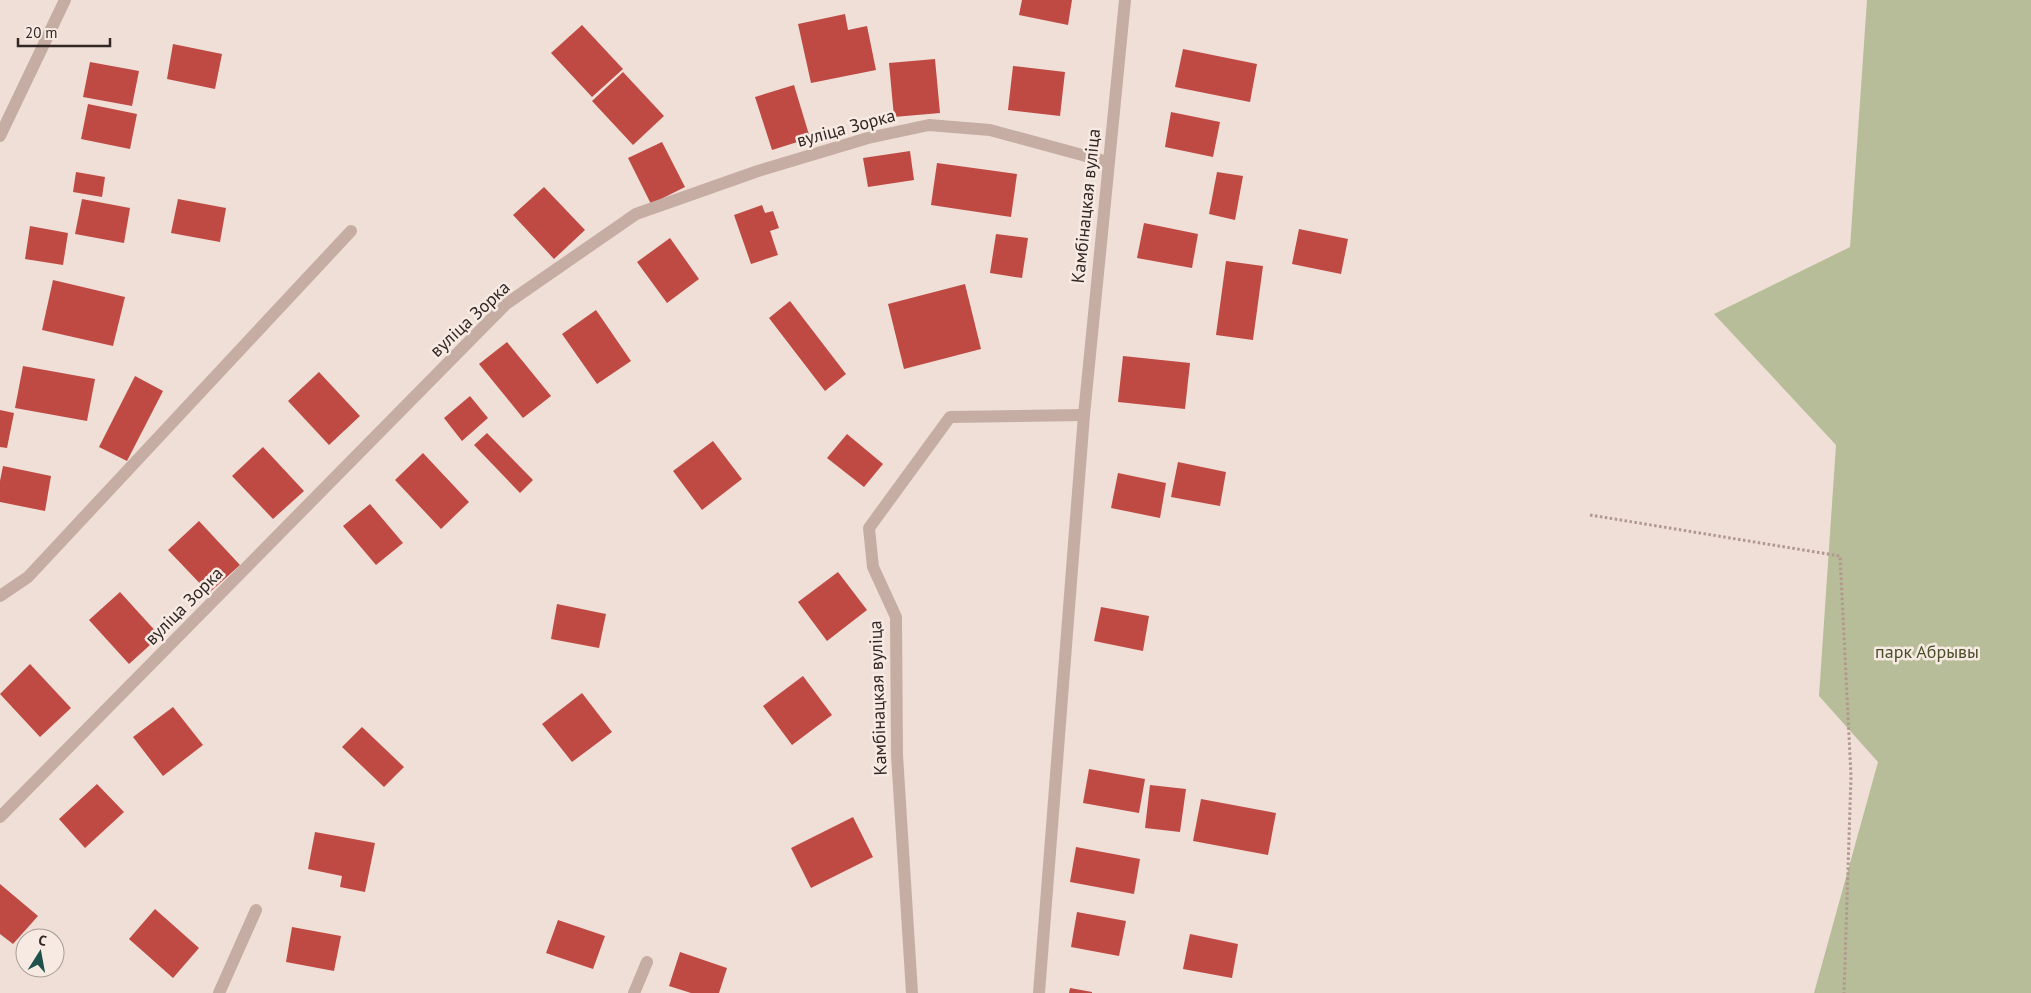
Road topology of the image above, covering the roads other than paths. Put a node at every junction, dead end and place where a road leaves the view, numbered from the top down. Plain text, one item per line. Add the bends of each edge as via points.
1 (66, 0) edge
2 (1125, 0) edge
3 (0, 136) edge
4 (1108, 162) junction
5 (351, 231) dead end
6 (1084, 414) junction
7 (0, 596) edge
8 (0, 817) edge
9 (256, 910) dead end
10 (647, 962) dead end
11 (219, 993) edge
12 (634, 993) edge
13 (912, 993) edge
14 (1039, 993) edge

1 - 3 street
2 - 4 street, Камбінацкая вуліца
4 - 6 street, Камбінацкая вуліца
4 - 8 street, вуліца Зорка via 990,130 929,125 868,138 758,171 636,214 506,304
5 - 7 street via 28,576
6 - 13 street, Камбінацкая вуліца via 950,417 869,528 874,567 896,617 897,755
6 - 14 street, Камбінацкая вуліца
9 - 11 street
10 - 12 street

